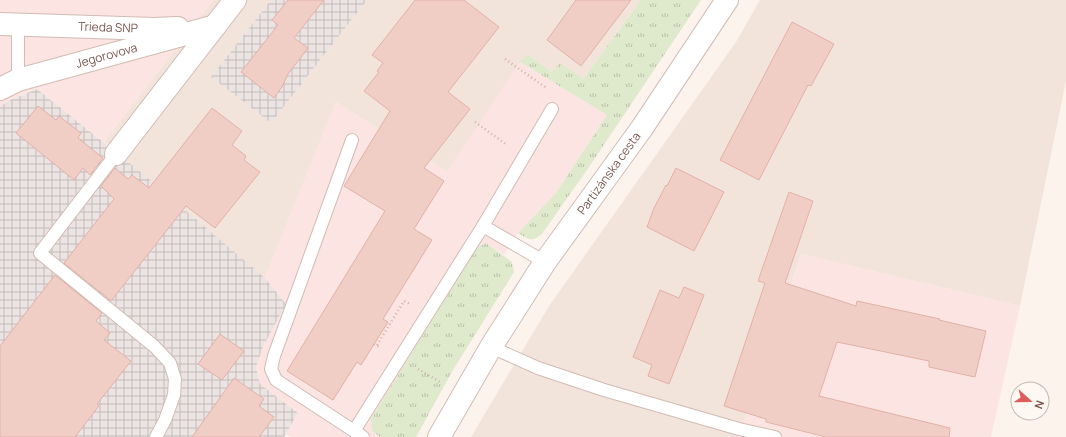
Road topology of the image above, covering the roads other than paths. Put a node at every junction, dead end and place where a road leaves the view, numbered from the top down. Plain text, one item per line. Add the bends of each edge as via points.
1 (235, 0) edge
2 (727, 0) edge
3 (9, 24) edge
4 (215, 26) junction
5 (9, 85) edge
6 (552, 109) road end
7 (352, 140) dead end
8 (116, 154) joint
9 (483, 226) junction
10 (545, 262) junction
11 (491, 347) junction
12 (358, 434) edge
13 (156, 437) edge
14 (439, 437) edge
15 (775, 437) edge

1 - 4 street
2 - 10 street, Partizánska cesta via 642,128
3 - 4 street, Trieda SNP via 154,29
3 - 5 lane
4 - 5 street, Jegorovova
4 - 8 street
6 - 9 lane
7 - 12 lane via 271,369 276,380
8 - 13 lane via 40,253 170,362 175,379 174,395
9 - 10 lane
9 - 12 lane via 400,359
10 - 11 street, Partizánska cesta
11 - 14 street, Partizánska cesta
11 - 15 lane via 538,368 604,390

